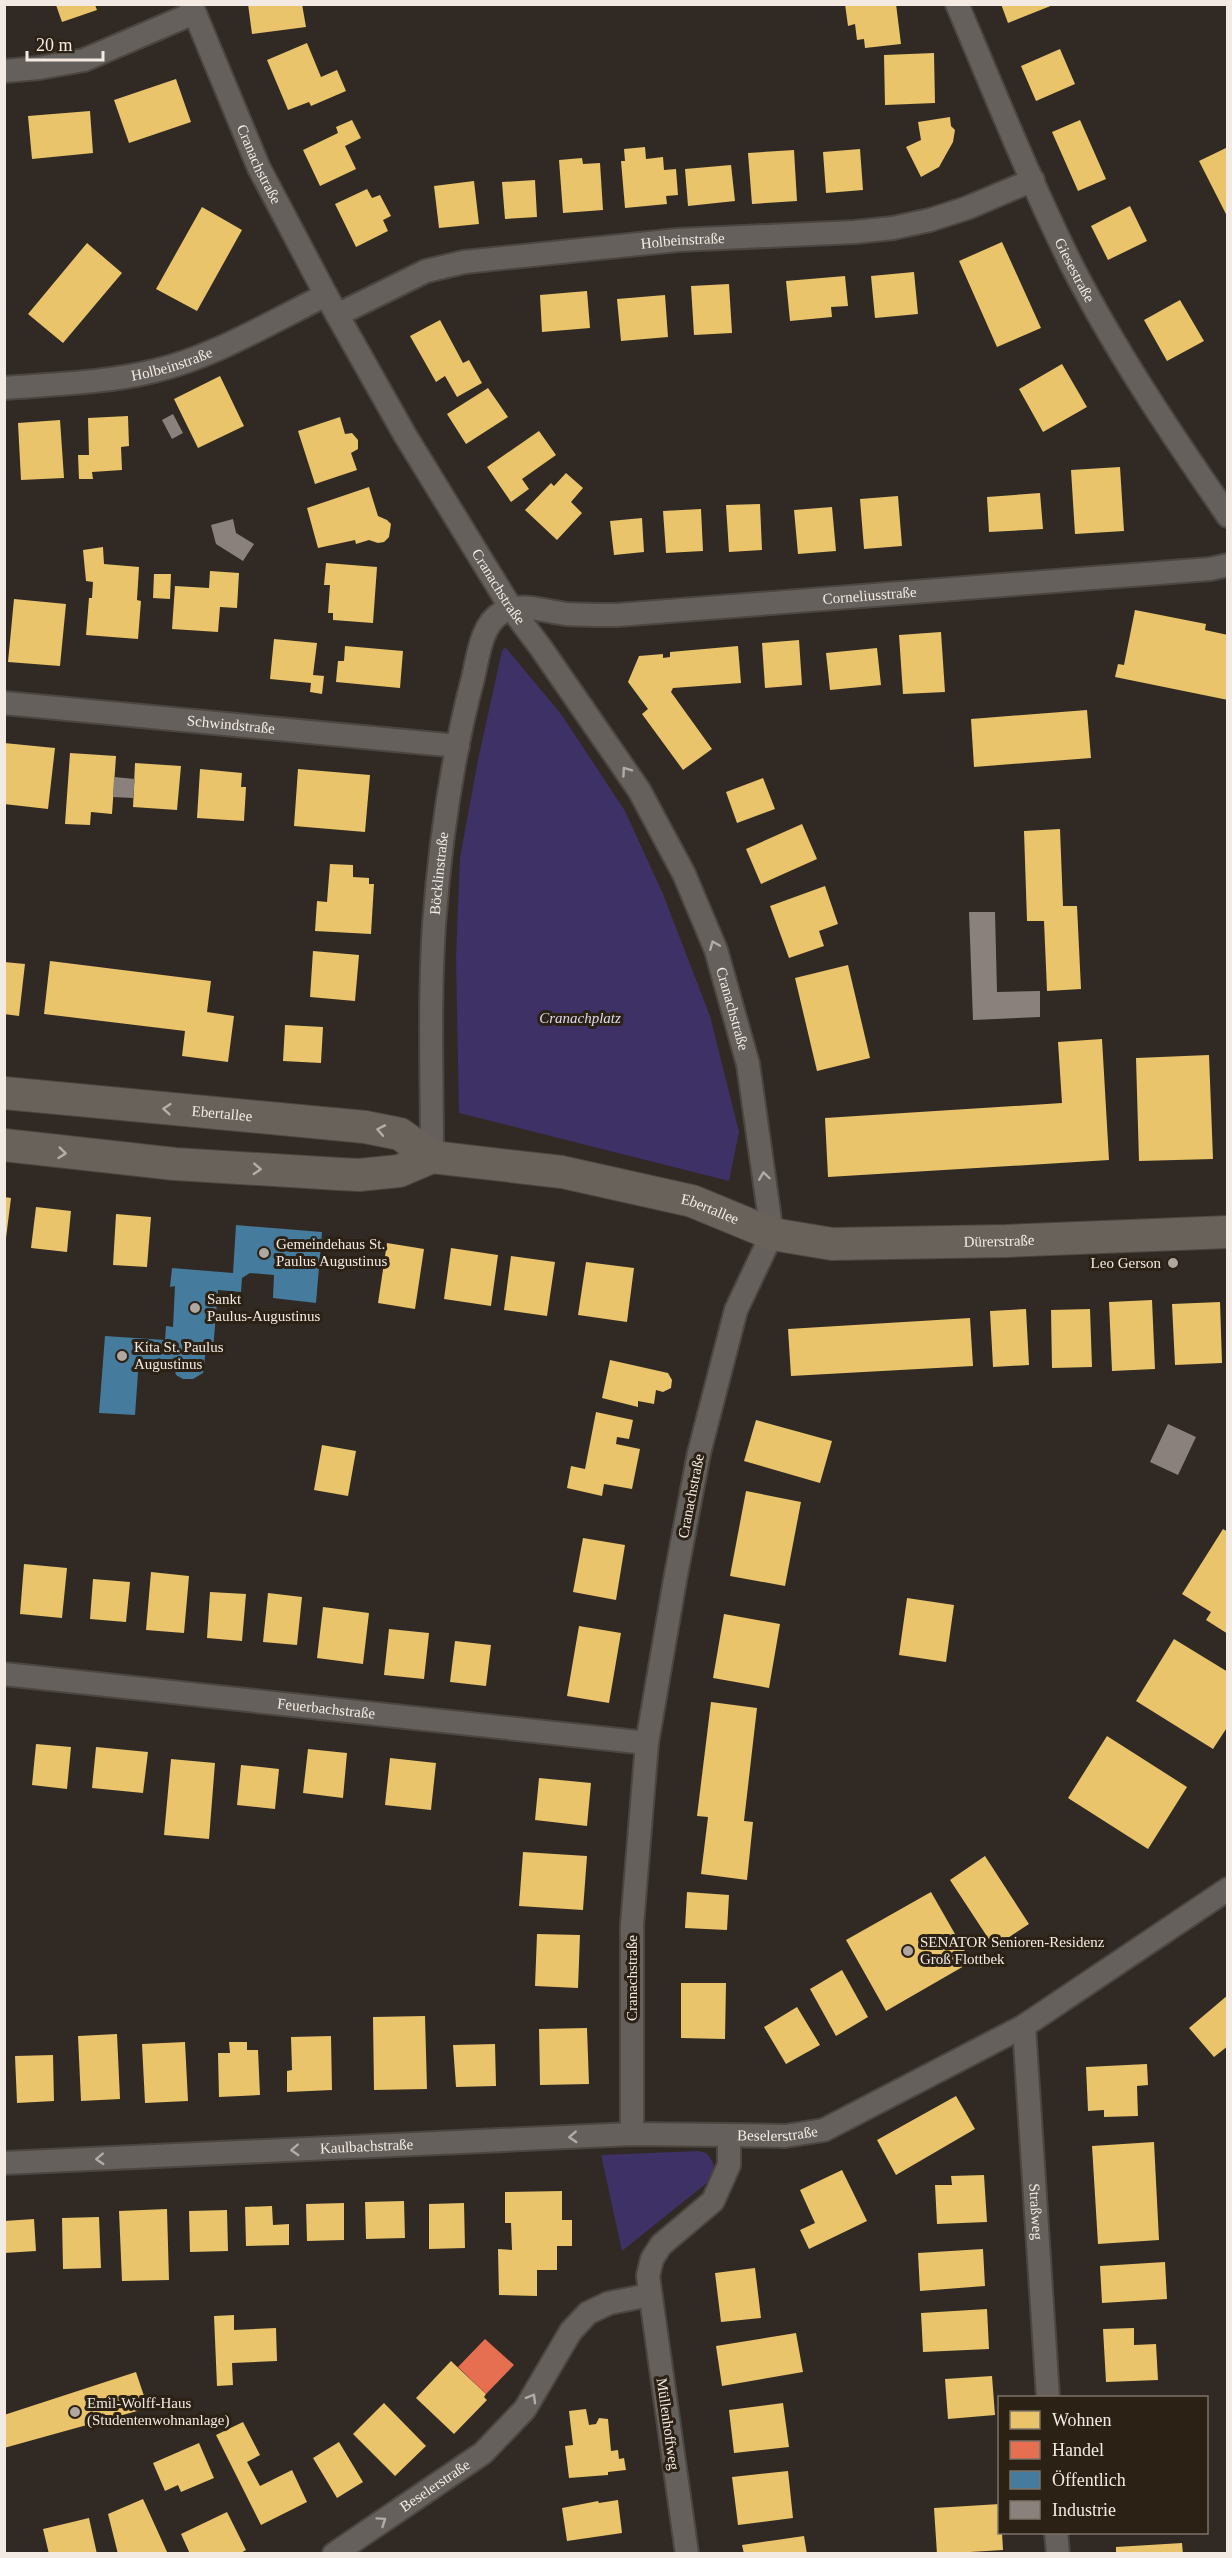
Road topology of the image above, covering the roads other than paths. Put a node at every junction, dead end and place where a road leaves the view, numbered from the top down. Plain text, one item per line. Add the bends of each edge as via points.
1 (957, 4) edge
2 (193, 9) edge
3 (4, 71) edge
4 (1033, 180) junction
5 (326, 296) junction
6 (337, 315) junction
7 (4, 388) edge
8 (1227, 516) edge
9 (1227, 565) edge
10 (511, 608) junction
11 (4, 703) edge
12 (458, 746) junction
13 (4, 1093) edge
14 (4, 1145) edge
15 (432, 1157) junction
16 (1227, 1232) edge
17 (772, 1234) junction
18 (4, 1674) edge
19 (647, 1743) junction
20 (1227, 1889) edge
21 (1024, 2026) junction
22 (632, 2134) junction
23 (729, 2135) junction
24 (4, 2163) edge
25 (650, 2295) junction
26 (1048, 2396) edge
27 (1056, 2534) edge
28 (334, 2553) edge
29 (687, 2553) edge
30 (1058, 2553) edge

1 - 4 street, Giesestraße
2 - 3 street via 84,60
2 - 5 street, Cranachstraße via 259,168
4 - 6 street, Holbeinstraße via 967,208 893,228 678,240 465,262 426,271
4 - 8 street, Giesestraße via 1072,264 1126,360
5 - 6 street, Cranachstraße
5 - 7 street, Holbeinstraße via 206,353 156,371
6 - 10 street, Cranachstraße
9 - 10 street, Corneliusstraße via 617,615
10 - 12 street, Böcklinstraße via 496,616 487,629
17 -> 10 street, Cranachstraße via 748,1064 716,950 684,874 639,790
11 - 12 street, Schwindstraße
12 - 15 street, Böcklinstraße via 443,835 434,925
15 -> 13 main road, Ebertallee via 400,1134 365,1127
14 -> 15 main road, Ebertallee via 175,1164 358,1175 399,1171
15 - 17 main road, Ebertallee via 562,1172 692,1201
16 - 17 main road, Dürerstraße via 832,1244
17 - 19 street, Cranachstraße via 736,1310 699,1453
18 - 19 street, Feuerbachstraße
19 - 22 street, Cranachstraße via 632,1925
20 - 21 street, Beselerstraße
21 - 23 street, Beselerstraße via 824,2130 785,2136
21 - 26 street, Straßweg
22 - 23 street, Kaulbachstraße
22 -> 24 street, Kaulbachstraße
23 - 25 street, Beselerstraße via 729,2165 713,2201 661,2245 648,2276
28 -> 25 street, Beselerstraße via 483,2453 525,2409 571,2331 588,2313 609,2303
25 - 29 street, Müllenhoffweg
27 - 30 street

